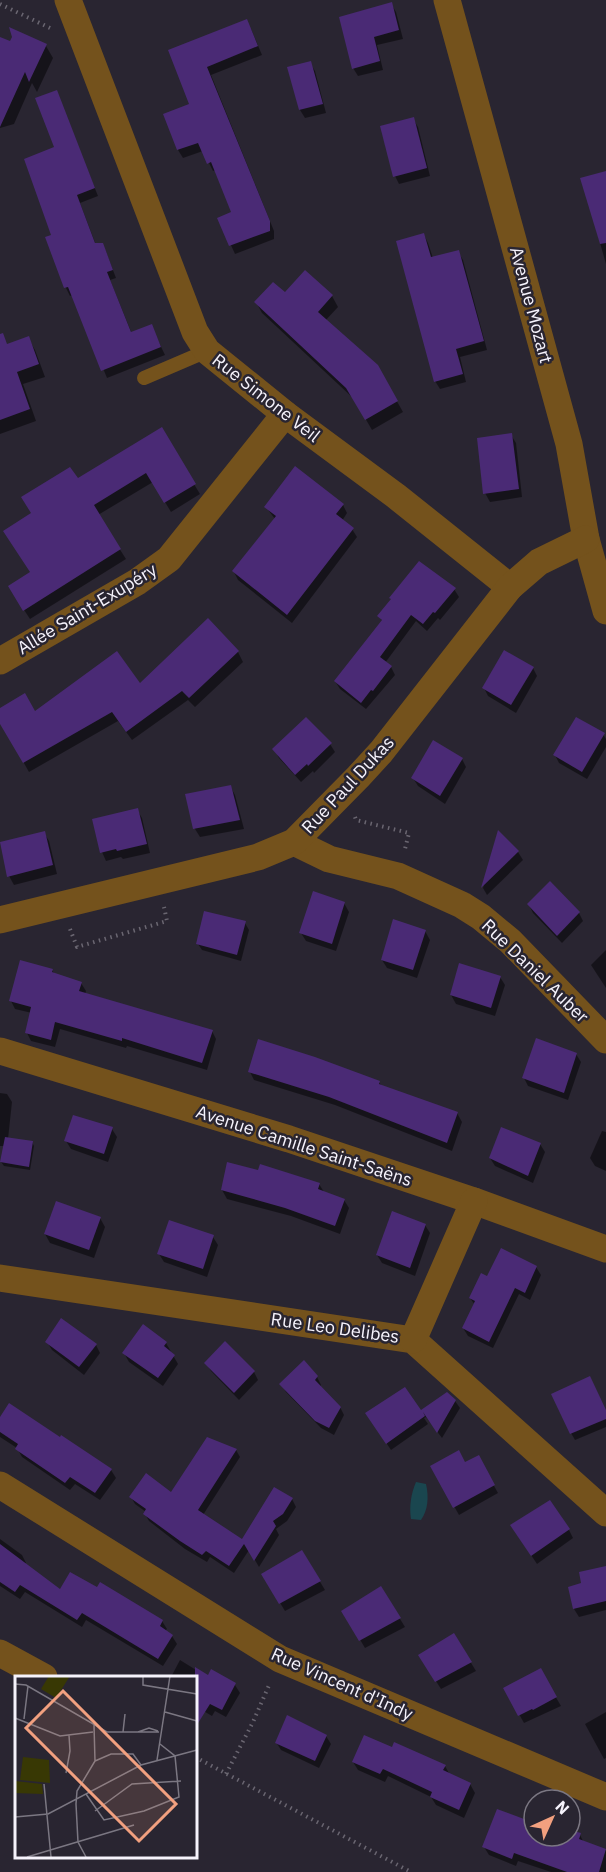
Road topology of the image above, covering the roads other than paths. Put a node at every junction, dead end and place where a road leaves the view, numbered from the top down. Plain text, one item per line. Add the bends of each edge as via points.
1 (447, 0) edge
2 (73, 12) edge
3 (207, 351) junction
4 (144, 378) dead end
5 (285, 414) junction
6 (586, 539) junction
7 (510, 587) junction
8 (606, 611) edge
9 (0, 661) edge
10 (294, 842) junction
11 (0, 920) edge
12 (606, 1040) edge
13 (0, 1051) edge
14 (474, 1201) junction
15 (606, 1249) edge
16 (0, 1278) edge
17 (413, 1340) junction
18 (0, 1485) edge
19 (606, 1513) edge
20 (0, 1653) edge
21 (42, 1676) edge
22 (606, 1797) edge

1 - 6 street, Avenue Mozart via 569,444
2 - 3 street, Rue Simone Veil via 195,332
3 - 4 lane
3 - 5 street, Rue Simone Veil
5 - 7 street, Rue Simone Veil
5 - 9 street, Allée Saint-Exupéry via 169,559 137,582
6 - 7 street, Rue Paul Dukas via 538,562
6 - 8 street, Avenue Mozart
7 - 10 street, Rue Paul Dukas via 381,752
10 - 11 street, Rue Paul Dukas via 258,857
10 - 12 street, Rue Daniel Auber via 329,859 398,876 482,917 510,940
13 - 14 street, Avenue Camille Saint-Saëns via 289,1138
14 - 15 street, Avenue Camille Saint-Saëns
14 - 17 street
16 - 17 street, Rue Leo Delibes
17 - 19 street, Rue Leo Delibes
18 - 22 street, Rue Vincent d'Indy via 280,1659
20 - 21 street

